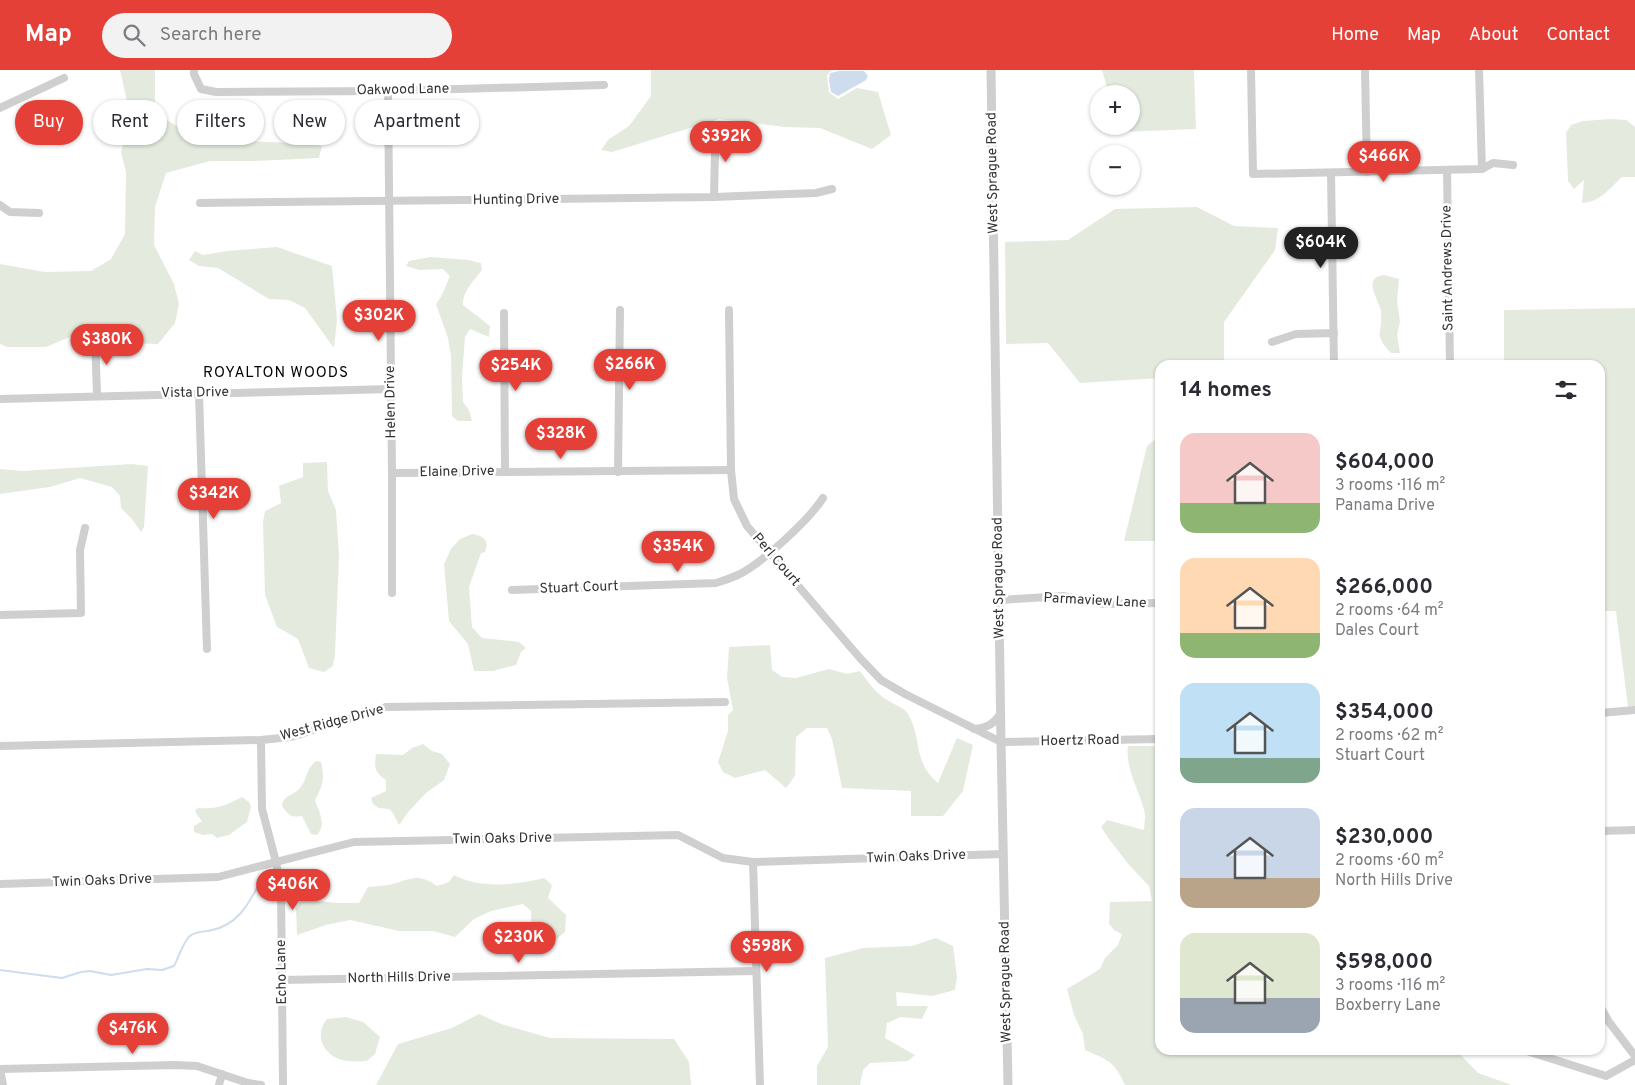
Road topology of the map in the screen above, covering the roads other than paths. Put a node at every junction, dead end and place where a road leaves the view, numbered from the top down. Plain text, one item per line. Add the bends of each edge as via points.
1 (194, 70) edge
2 (991, 70) edge
3 (1250, 70) edge
4 (1365, 70) edge
5 (1479, 70) edge
6 (64, 78) dead end
7 (604, 85) dead end
8 (388, 91) junction
9 (0, 108) edge
10 (721, 128) dead end
11 (1513, 165) dead end
12 (1482, 169) junction
13 (1447, 170) junction
14 (1367, 172) junction
15 (1331, 173) junction
16 (832, 189) dead end
17 (714, 197) junction
18 (389, 202) junction
19 (200, 203) dead end
20 (0, 205) edge
21 (39, 214) dead end
22 (620, 310) dead end
23 (729, 310) dead end
24 (504, 313) dead end
25 (1334, 333) junction
26 (95, 337) dead end
27 (1272, 342) dead end
28 (1334, 360) edge
29 (1450, 360) edge
30 (391, 389) junction
31 (199, 393) junction
32 (96, 395) junction
33 (0, 399) edge
34 (731, 470) junction
35 (505, 471) junction
36 (618, 472) junction
37 (392, 473) junction
38 (823, 498) dead end
39 (85, 528) dead end
40 (770, 552) junction
41 (512, 590) dead end
42 (392, 594) dead end
43 (1000, 600) junction
44 (1155, 603) edge
45 (0, 614) edge
46 (207, 648) dead end
47 (725, 702) dead end
48 (1635, 710) edge
49 (1001, 713) junction
50 (1605, 713) edge
51 (974, 729) junction
52 (1155, 739) edge
53 (261, 740) junction
54 (1001, 742) junction
55 (0, 746) edge
56 (1635, 830) edge
57 (1605, 831) edge
58 (1003, 854) junction
59 (276, 862) junction
60 (753, 862) junction
61 (0, 884) edge
62 (756, 971) junction
63 (283, 980) junction
64 (1605, 1016) edge
65 (1540, 1055) edge
66 (1635, 1056) edge
67 (1635, 1060) edge
68 (0, 1069) edge
69 (222, 1074) junction
70 (3, 1085) edge
71 (219, 1085) edge
72 (261, 1085) edge
73 (283, 1085) edge
74 (760, 1085) edge
75 (1008, 1085) edge

1 - 8 street, Oakwood Lane via 201,89 216,92
2 - 43 street, West Sprague Road
3 - 15 street via 1254,174
4 - 14 street
5 - 12 street
6 - 9 street
7 - 8 street, Oakwood Lane
8 - 18 street, Helen Drive
10 - 17 street via 715,152
11 - 12 street via 1493,163
12 - 13 street
13 - 14 street
13 - 29 street, Saint Andrews Drive
14 - 15 street
15 - 25 street
16 - 17 street, Hunting Drive via 816,193
17 - 18 street, Hunting Drive
18 - 19 street, Hunting Drive
18 - 30 street, Helen Drive
20 - 21 street via 10,212
22 - 36 street
23 - 34 street, Perl Court
24 - 35 street
25 - 27 street via 1296,334
25 - 28 street
26 - 32 street
30 - 31 street, Vista Drive
30 - 37 street, Helen Drive
31 - 32 street, Vista Drive
31 - 46 street
32 - 33 street, Vista Drive
34 - 36 street, Elaine Drive
34 - 40 street, Perl Court via 734,499 747,526
35 - 36 street, Elaine Drive
35 - 37 street, Elaine Drive
37 - 42 street, Helen Drive
38 - 40 street, Stuart Court via 815,510
39 - 45 street via 80,550 81,613
40 - 41 street, Stuart Court via 738,575 716,583
40 - 51 street, Perl Court via 881,680
43 - 44 street, Parmaview Lane via 1063,596 1104,604
43 - 49 street, West Sprague Road
47 - 53 street, West Ridge Drive via 386,707 291,737
48 - 50 street
49 - 51 street via 989,726
49 - 54 street, West Sprague Road
51 - 54 street, Perl Court
52 - 54 street, Hoertz Road
53 - 55 street, West Ridge Drive
53 - 59 street, Echo Lane via 262,810
54 - 58 street, West Sprague Road
56 - 57 street
58 - 60 street, Twin Oaks Drive
58 - 75 street, West Sprague Road
59 - 60 street, Twin Oaks Drive via 354,842 678,835 724,858
59 - 61 street, Twin Oaks Drive via 218,877
59 - 63 street, Echo Lane via 281,890
60 - 62 street
62 - 63 street, North Hills Drive
62 - 74 street
63 - 73 street, Echo Lane
64 - 66 street
65 - 67 street via 1606,1076
68 - 69 street via 176,1065 197,1066
68 - 70 street
69 - 71 street
69 - 72 street

